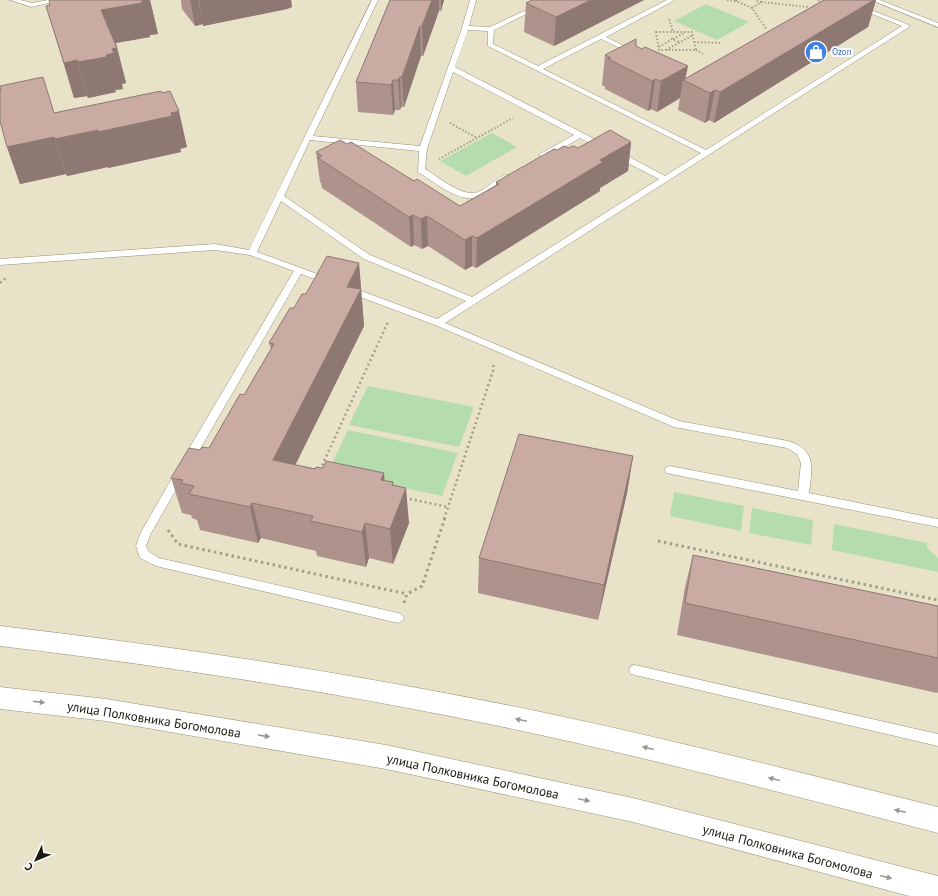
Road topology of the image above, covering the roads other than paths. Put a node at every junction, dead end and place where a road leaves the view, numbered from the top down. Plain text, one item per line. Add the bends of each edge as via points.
1 (13, 0) edge
2 (58, 0) edge
3 (375, 0) edge
4 (472, 0) edge
5 (552, 0) edge
6 (672, 0) edge
7 (840, 0) edge
8 (874, 0) edge
9 (938, 25) edge
10 (464, 28) junction
11 (491, 30) junction
12 (601, 37) junction
13 (642, 56) edge
14 (451, 68) junction
15 (538, 69) junction
16 (579, 135) junction
17 (308, 138) junction
18 (423, 149) junction
19 (706, 153) junction
20 (539, 158) edge
21 (512, 174) edge
22 (665, 179) junction
23 (280, 197) junction
24 (252, 253) junction
25 (0, 262) edge
26 (299, 270) junction
27 (473, 301) junction
28 (438, 323) junction
29 (670, 470) dead end
30 (803, 496) junction
31 (938, 523) edge
32 (398, 618) road end
33 (0, 636) edge
34 (635, 670) dead end
35 (0, 698) edge
36 (938, 740) edge
37 (938, 820) edge
38 (938, 890) edge

1 - 2 lane via 32,5
3 - 17 lane
4 - 10 lane
5 - 11 lane
6 - 12 lane
7 - 19 lane via 907,26
8 - 9 lane
10 - 11 lane
10 - 14 lane
11 - 15 lane via 490,45
12 - 13 lane
12 - 15 lane
14 - 16 lane
14 - 18 lane
15 - 19 lane
16 - 20 lane
16 - 22 lane
17 - 18 lane
17 - 23 lane
18 - 21 lane via 421,170 468,196 479,194
19 - 22 lane
22 - 27 lane
23 - 24 lane
23 - 27 lane via 367,257
24 - 25 lane via 215,246
24 - 26 lane
26 - 28 lane
26 - 32 lane via 141,546 144,555 156,562
27 - 28 lane
28 - 30 lane via 677,424 788,445 799,450 806,461
29 - 30 lane
30 - 31 lane
37 -> 33 street via 617,740 381,691 113,648
34 - 36 lane
35 -> 38 street, улица Полковника Богомолова via 106,710 394,758 633,810

